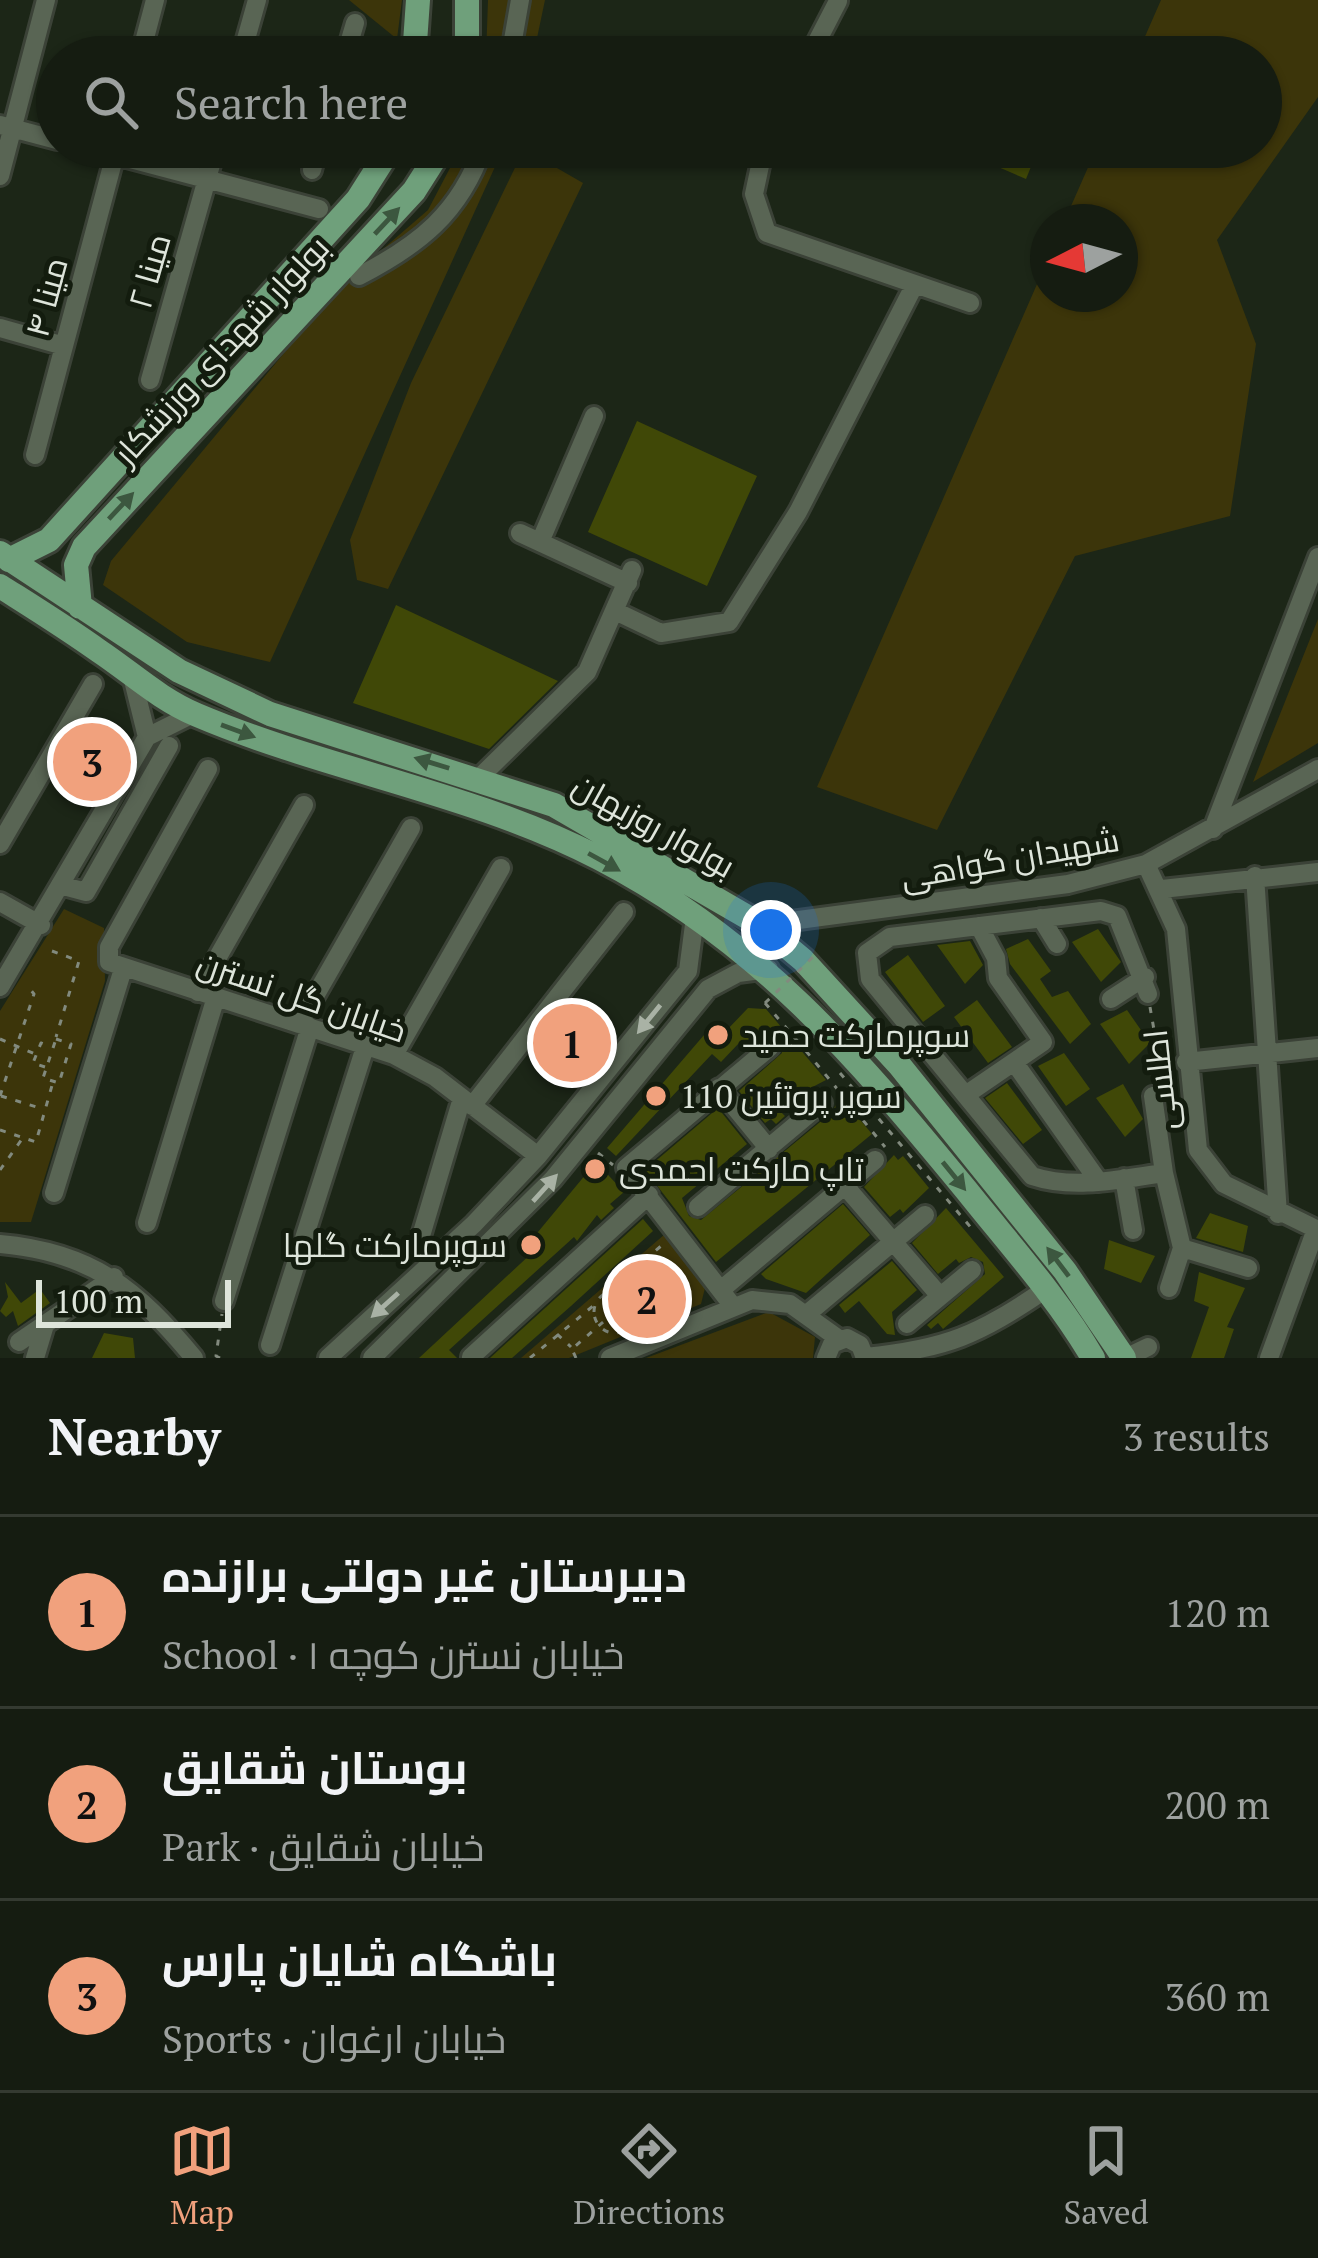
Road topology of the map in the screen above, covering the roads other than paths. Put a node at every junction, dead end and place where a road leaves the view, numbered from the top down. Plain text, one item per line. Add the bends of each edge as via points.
1 (46, 0) edge
2 (155, 0) edge
3 (257, 0) edge
4 (418, 0) edge
5 (467, 0) edge
6 (838, 1) edge
7 (515, 5) edge
8 (355, 23) dead end
9 (146, 36) edge
10 (247, 36) edge
11 (351, 36) edge
12 (415, 36) edge
13 (467, 36) edge
14 (512, 36) edge
15 (820, 36) edge
16 (6, 126) edge
17 (36, 134) edge
18 (111, 168) edge
19 (171, 168) edge
20 (210, 168) edge
21 (378, 168) edge
22 (429, 168) edge
23 (475, 168) edge
24 (760, 168) edge
25 (0, 176) edge
26 (207, 179) junction
27 (319, 209) dead end
28 (359, 276) dead end
29 (915, 284) junction
30 (970, 303) dead end
31 (0, 328) edge
32 (64, 346) junction
33 (150, 380) dead end
34 (594, 416) dead end
35 (35, 455) dead end
36 (520, 533) dead end
37 (49, 540) junction
38 (540, 542) junction
39 (84, 547) junction
40 (5, 556) edge
41 (1318, 557) edge
42 (0, 586) edge
43 (80, 607) junction
44 (615, 611) junction
45 (133, 680) junction
46 (93, 684) dead end
47 (194, 714) junction
48 (147, 737) junction
49 (169, 746) dead end
50 (1318, 769) edge
51 (208, 770) dead end
52 (480, 777) junction
53 (304, 805) dead end
54 (411, 828) dead end
55 (1213, 829) junction
56 (0, 844) edge
57 (1146, 863) junction
58 (501, 868) dead end
59 (1318, 872) edge
60 (1255, 876) junction
61 (60, 885) junction
62 (1162, 889) junction
63 (0, 902) edge
64 (624, 912) dead end
65 (866, 914) junction
66 (695, 917) junction
67 (1041, 918) junction
68 (41, 925) junction
69 (760, 925) junction
70 (979, 926) junction
71 (876, 942) junction
72 (1057, 944) dead end
73 (123, 969) junction
74 (769, 969) junction
75 (688, 971) junction
76 (0, 987) edge
77 (708, 988) junction
78 (207, 995) junction
79 (1111, 999) dead end
80 (304, 1025) junction
81 (366, 1044) junction
82 (770, 1047) dead end
83 (1318, 1048) edge
84 (1270, 1051) junction
85 (394, 1054) junction
86 (1186, 1062) junction
87 (1014, 1063) junction
88 (899, 1066) junction
89 (880, 1085) junction
90 (718, 1088) junction
91 (968, 1094) junction
92 (1153, 1096) road end
93 (467, 1102) junction
94 (822, 1103) dead end
95 (769, 1150) junction
96 (881, 1154) road end
97 (538, 1156) junction
98 (1164, 1173) junction
99 (1124, 1178) junction
100 (1099, 1182) junction
101 (844, 1186) junction
102 (54, 1193) dead end
103 (650, 1196) junction
104 (698, 1207) dead end
105 (1278, 1214) junction
106 (925, 1215) dead end
107 (147, 1223) dead end
108 (1317, 1229) edge
109 (1133, 1230) dead end
110 (893, 1242) junction
111 (0, 1244) edge
112 (418, 1246) dead end
113 (1182, 1248) junction
114 (1248, 1268) dead end
115 (972, 1270) dead end
116 (114, 1277) junction
117 (1169, 1288) dead end
118 (1046, 1289) junction
119 (940, 1296) junction
120 (727, 1297) junction
121 (224, 1301) road end
122 (807, 1314) junction
123 (907, 1324) dead end
124 (45, 1325) junction
125 (839, 1340) junction
126 (19, 1342) dead end
127 (270, 1345) dead end
128 (1148, 1347) dead end
129 (938, 1354) edge
130 (379, 1356) edge
131 (471, 1357) edge
132 (865, 1357) edge
133 (35, 1358) edge
134 (194, 1358) edge
135 (328, 1358) edge
136 (610, 1358) edge
137 (826, 1358) edge
138 (1093, 1358) edge
139 (1125, 1358) edge
140 (1269, 1358) edge

1 - 16 street
2 - 9 street
3 - 10 street
4 - 12 main road
5 - 13 main road
6 - 15 street
7 - 14 street
8 - 11 street
16 - 17 street
16 - 25 street
18 - 32 street, مینا ۴
19 - 26 street
20 - 26 street, مینا ۲
21 - 37 main road, بولوار شهدای ورزشکار via 358,200
39 -> 22 main road, بولوار شهدای ورزشکار
23 - 28 street via 426,238
24 - 29 street via 754,194 766,233
26 - 27 street
26 - 33 street, مینا ۲
29 - 30 street
29 - 44 street via 798,512 729,622 662,633
31 - 32 street
32 - 35 street, مینا ۴
34 - 38 street
36 - 38 street
37 - 39 main road via 54,566
37 - 40 main road, بولوار شهدای ورزشکار
38 - 44 street via 630,576
39 - 43 main road via 76,565
40 - 43 main road, بولوار روزبهان
41 - 55 street
42 - 45 main road, بولوار روزبهان
52 -> 43 main road, بولوار روزبهان via 270,713 179,671
44 - 52 street via 587,672
45 - 47 main road, بولوار روزبهان
45 - 48 street
46 - 56 street
47 - 48 street
47 -> 66 main road, بولوار روزبهان via 479,804 601,859
48 - 61 street
49 - 61 street via 86,892
50 - 55 street, شهیدان گواهی
51 - 73 street via 109,946 109,962
52 - 69 main road, بولوار روزبهان via 593,825
53 - 78 street
54 - 80 street
55 - 57 street, شهیدان گواهی
57 - 62 street, اطلسی
57 - 65 street, شهیدان گواهی via 1068,884
58 - 85 street
59 - 60 street
60 - 62 street
60 - 84 street
61 - 68 street
62 - 86 street, اطلسی via 1176,929
63 - 68 street
64 - 93 street
65 - 69 street, شهیدان گواهی
65 - 71 street
66 - 74 main road, بولوار روزبهان
66 - 75 street
67 - 70 street
67 - 72 street
67 - 79 street via 1101,910 1117,916 1146,985
68 - 76 street
69 - 88 main road, بولوار روزبهان via 803,960
70 - 71 street
70 - 87 street via 998,978 1043,1042
71 - 91 street via 867,953 870,979
73 - 78 street, خیابان گل نسترن
73 - 102 street
74 - 77 street
74 - 89 main road, بولوار روزبهان
75 - 77 street via 703,973
75 -> 97 street
130 -> 77 street via 554,1179
78 - 80 street, خیابان گل نسترن
78 - 107 street
80 - 81 street, خیابان گل نسترن
80 - 121 street
81 - 85 street, خیابان گل نسترن
81 - 127 street
82 - 90 street
83 - 84 street
84 - 86 street
84 - 105 street
85 - 93 street, خیابان گل نسترن
86 - 105 street, اطلسی via 1198,1150 1224,1184
87 - 91 street
87 - 100 street
88 - 89 main road
139 -> 88 main road, بولوار روزبهان via 1065,1270
89 -> 118 main road, بولوار روزبهان
90 - 95 street
90 - 103 street via 626,1168
91 - 100 street via 1031,1176
92 - 98 street
93 - 97 street, خیابان گل نسترن
93 - 112 street
94 - 95 street
95 - 104 street
96 - 101 street
97 -> 135 street
98 - 99 street
98 - 113 street
99 - 100 street
99 - 109 street
101 - 110 street
101 - 120 street
103 - 120 street
103 - 131 street
105 - 108 street, اطلسی
106 - 110 street
108 - 140 street
110 - 119 street
110 - 122 street
111 - 116 street via 33,1246
113 - 114 street
113 - 117 street
115 - 119 street
116 - 124 street
116 - 134 street
118 - 129 street
118 - 138 main road, بولوار روزبهان
119 - 123 street
120 - 122 street via 771,1298
120 - 136 street
122 - 125 street
124 - 126 street
124 - 133 street
125 - 132 street via 858,1342
125 - 137 street
128 - 139 street
129 - 132 street

